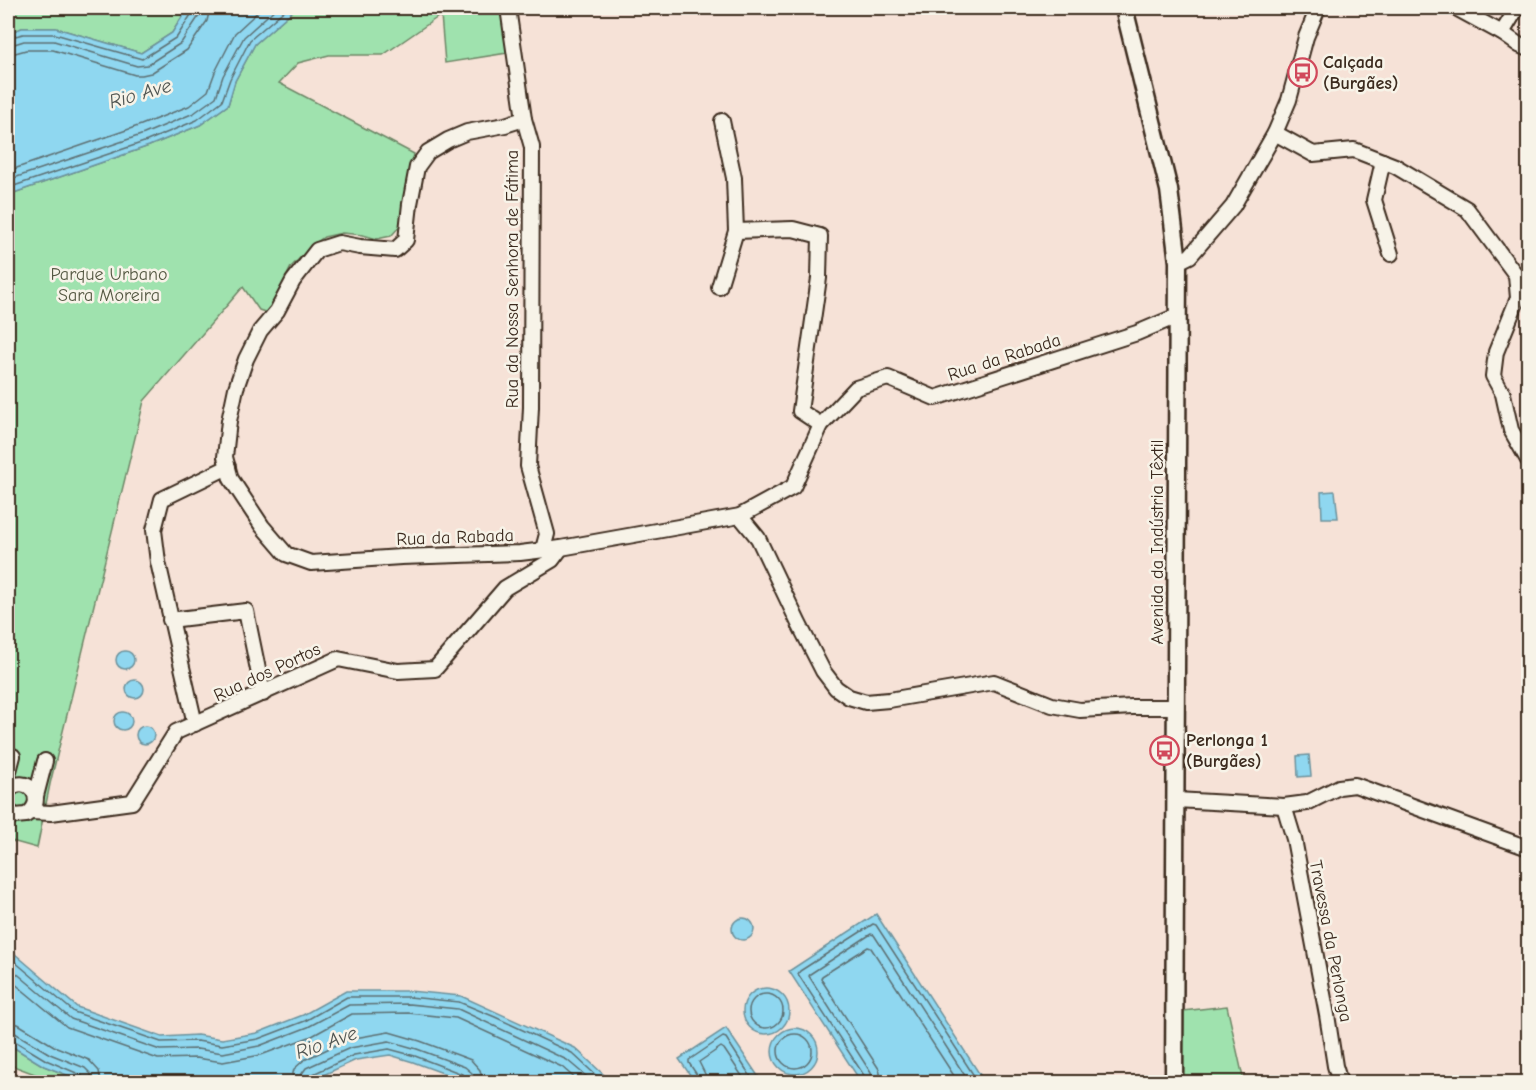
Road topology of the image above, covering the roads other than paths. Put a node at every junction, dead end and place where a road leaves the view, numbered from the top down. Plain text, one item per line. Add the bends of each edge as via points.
1 (508, 8) edge
2 (1124, 8) edge
3 (1318, 8) edge
4 (1456, 8) edge
5 (1517, 8) edge
6 (1502, 33) junction
7 (1528, 49) edge
8 (524, 119) junction
9 (722, 121) dead end
10 (1275, 133) junction
11 (1383, 161) junction
12 (735, 231) junction
13 (1391, 254) dead end
14 (1178, 262) junction
15 (719, 287) dead end
16 (1177, 316) junction
17 (821, 425) junction
18 (1528, 460) edge
19 (228, 467) junction
20 (740, 516) junction
21 (561, 548) junction
22 (543, 549) junction
23 (170, 620) junction
24 (263, 694) junction
25 (1176, 707) junction
26 (195, 724) junction
27 (13, 756) dead end
28 (45, 761) dead end
29 (8, 775) edge
30 (8, 791) edge
31 (1176, 800) junction
32 (34, 803) junction
33 (1284, 806) junction
34 (8, 810) edge
35 (1528, 848) edge
36 (1174, 1083) edge
37 (1340, 1083) edge

1 - 8 street, Rua da Nossa Senhora de Fátima
2 - 14 main road, Avenida da Indústria Têxtil via 1170,190
3 - 10 street
4 - 6 street
5 - 6 street
6 - 7 street
8 - 19 street, Rua da Rabada via 467,132 428,152 417,167 406,240 395,250 339,243 317,250 260,331 246,359 229,421 225,456
8 - 22 street, Rua da Nossa Senhora de Fátima via 532,147 528,466 547,534
9 - 12 street via 734,178
10 - 11 street via 1313,154 1354,150
10 - 14 street via 1233,206 1190,256
11 - 13 street via 1374,200
11 - 18 street via 1467,209 1516,275 1518,298 1496,352 1493,376 1503,394 1511,430
12 - 15 street
12 - 17 street via 793,229 820,236 819,278 800,411
14 - 16 main road, Avenida da Indústria Têxtil
16 - 17 street, Rua da Rabada via 1137,333 935,398 888,378 856,388
16 - 25 main road, Avenida da Indústria Têxtil
17 - 20 street, Rua da Rabada via 793,487
19 - 22 street, Rua da Rabada via 231,479 262,526 286,554 311,563
19 - 23 street via 162,500 154,530
20 - 21 street, Rua da Rabada
20 - 25 street via 758,538 823,672 849,698 866,702 889,700 994,682 1052,705 1080,710
21 - 22 street, Rua da Rabada
21 - 24 street, Rua dos Portos via 552,560 505,588 435,669 398,671 338,659
23 - 24 street via 246,610
23 - 26 street
24 - 26 street, Rua dos Portos
25 - 31 main road, Avenida da Indústria Têxtil
26 - 32 street, Rua dos Portos via 176,732 132,801 51,813
27 - 29 street
28 - 32 street
30 - 32 street via 20,784 29,787
31 - 33 street
31 - 36 main road, Avenida da Indústria Têxtil
32 - 34 street via 20,816
33 - 35 street via 1306,803 1339,787 1354,785
33 - 37 street, Travessa da Perlonga via 1294,839

